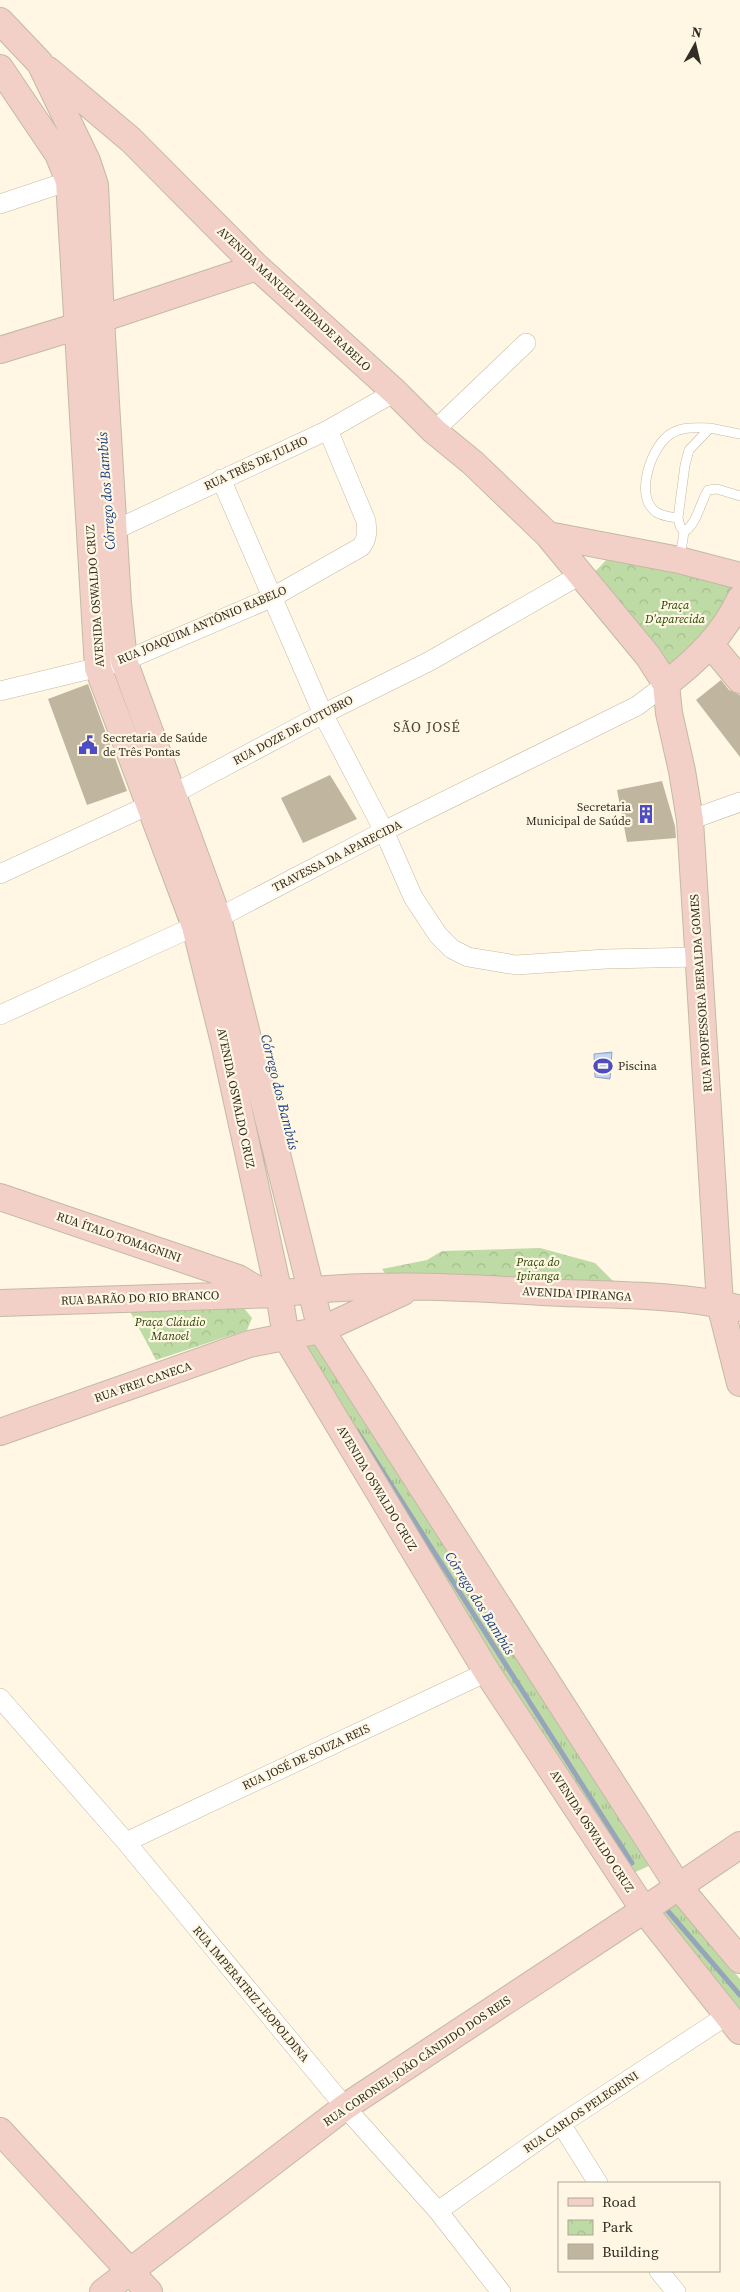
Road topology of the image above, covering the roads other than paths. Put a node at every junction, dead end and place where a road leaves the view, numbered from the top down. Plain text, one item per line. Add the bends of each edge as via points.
1 (0, 21) edge
2 (40, 63) junction
3 (0, 68) edge
4 (70, 181) junction
5 (0, 204) edge
6 (257, 267) junction
7 (90, 322) junction
8 (526, 343) dead end
9 (0, 350) edge
10 (395, 392) junction
11 (710, 428) junction
12 (328, 430) junction
13 (434, 430) junction
14 (740, 434) edge
15 (221, 479) junction
16 (740, 496) edge
17 (678, 518) junction
18 (115, 530) junction
19 (684, 532) junction
20 (548, 535) junction
21 (610, 547) junction
22 (679, 560) junction
23 (580, 575) junction
24 (740, 576) edge
25 (271, 598) junction
26 (740, 599) edge
27 (711, 645) junction
28 (124, 661) junction
29 (98, 668) junction
30 (740, 680) edge
31 (666, 684) junction
32 (0, 690) edge
33 (323, 714) junction
34 (173, 794) junction
35 (740, 802) edge
36 (149, 805) junction
37 (690, 820) junction
38 (384, 831) junction
39 (0, 874) edge
40 (207, 922) junction
41 (698, 956) junction
42 (0, 1015) edge
43 (0, 1197) edge
44 (239, 1286) junction
45 (413, 1288) junction
46 (310, 1290) junction
47 (272, 1294) junction
48 (0, 1303) edge
49 (730, 1306) edge
50 (320, 1330) junction
51 (286, 1337) junction
52 (740, 1383) edge
53 (0, 1432) edge
54 (487, 1672) junction
55 (0, 1698) edge
56 (126, 1842) junction
57 (740, 1844) edge
58 (678, 1886) junction
59 (644, 1910) junction
60 (740, 1960) edge
61 (733, 2023) edge
62 (345, 2107) junction
63 (560, 2124) junction
64 (0, 2131) edge
65 (597, 2182) edge
66 (438, 2211) junction
67 (130, 2272) junction
68 (660, 2272) edge
69 (103, 2292) edge
70 (149, 2292) edge
71 (501, 2292) edge
72 (676, 2292) edge

1 - 2 main road, AVENIDA OSWALDO CRUZ
2 - 6 main road, AVENIDA MANUEL PIEDADE RABELO via 131,140
2 - 7 main road, AVENIDA OSWALDO CRUZ via 87,161 95,185
3 - 4 main road, AVENIDA OSWALDO CRUZ via 58,154
4 - 5 street
4 - 7 main road, AVENIDA OSWALDO CRUZ
6 - 7 main road
6 - 10 main road, AVENIDA MANUEL PIEDADE RABELO
7 - 9 main road
7 - 18 main road, AVENIDA OSWALDO CRUZ
7 - 29 main road, AVENIDA OSWALDO CRUZ
8 - 13 street
10 - 12 street, RUA TRÊS DE JULHO
10 - 13 main road, AVENIDA MANUEL PIEDADE RABELO
11 - 14 lane
11 - 17 lane via 689,450 684,465
11 - 17 lane via 684,428 670,434 652,458 645,482 648,504 657,513
12 - 15 street, RUA TRÊS DE JULHO
12 - 25 street, RUA JOAQUIM ANTÔNIO RABELO via 366,521 366,541 361,547
13 - 20 main road, AVENIDA MANUEL PIEDADE RABELO
15 - 18 street, RUA TRÊS DE JULHO
15 - 25 street
16 - 19 lane via 717,489 708,490 690,528
17 - 19 lane
18 - 28 main road, AVENIDA OSWALDO CRUZ
19 - 22 lane
20 - 21 main road
20 - 23 main road
21 - 22 main road
21 - 23 main road
22 - 24 main road
23 - 31 main road via 648,656
23 - 33 street, RUA DOZE DE OUTUBRO via 430,661
25 - 28 street, RUA JOAQUIM ANTÔNIO RABELO
25 - 33 street
26 - 27 main road
27 - 30 main road
27 - 31 main road
28 - 29 street, RUA JOAQUIM ANTÔNIO RABELO
28 - 34 main road, AVENIDA OSWALDO CRUZ
29 - 32 street, RUA JOAQUIM ANTÔNIO RABELO
29 - 36 main road, AVENIDA OSWALDO CRUZ
31 - 37 main road, RUA PROFESSORA BERALDA GOMES
31 - 38 street, TRAVESSA DA APARECIDA via 637,706
33 - 34 street, RUA DOZE DE OUTUBRO
33 - 38 street
34 - 36 street, RUA DOZE DE OUTUBRO
34 - 40 main road, AVENIDA OSWALDO CRUZ
35 - 37 street
36 - 39 street, RUA DOZE DE OUTUBRO
36 - 40 main road, AVENIDA OSWALDO CRUZ
37 - 41 main road, RUA PROFESSORA BERALDA GOMES
38 - 40 street, TRAVESSA DA APARECIDA
38 - 41 street via 413,897 438,936 452,949 468,957 516,965 606,958
40 - 42 street, TRAVESSA DA APARECIDA
40 - 46 main road, AVENIDA OSWALDO CRUZ
40 - 47 main road, AVENIDA OSWALDO CRUZ via 224,1042
41 - 49 main road, RUA PROFESSORA BERALDA GOMES
43 - 44 main road, RUA ÍTALO TOMAGNINI
44 - 47 main road, RUA ÍTALO TOMAGNINI
44 - 48 main road, RUA BARÃO DO RIO BRANCO
45 - 46 main road, AVENIDA IPIRANGA
45 - 49 main road, AVENIDA IPIRANGA via 627,1296
45 - 50 main road, AVENIDA IPIRANGA
46 - 47 main road, AVENIDA IPIRANGA
46 - 50 main road, AVENIDA OSWALDO CRUZ
47 - 51 main road, AVENIDA OSWALDO CRUZ
49 - 52 main road, RUA PROFESSORA BERALDA GOMES
50 - 51 main road, RUA FREI CANECA
50 - 58 main road, AVENIDA OSWALDO CRUZ
51 - 53 main road, RUA FREI CANECA via 249,1344
51 - 54 main road, AVENIDA OSWALDO CRUZ
54 - 56 street, RUA JOSÉ DE SOUZA REIS
54 - 59 main road, AVENIDA OSWALDO CRUZ
55 - 56 street, RUA IMPERATRIZ LEOPOLDINA
56 - 62 street, RUA IMPERATRIZ LEOPOLDINA
57 - 58 main road, RUA CORONEL JOÃO CÂNDIDO DOS REIS
58 - 59 main road, RUA CORONEL JOÃO CÂNDIDO DOS REIS
58 - 60 main road, AVENIDA OSWALDO CRUZ
59 - 61 main road, AVENIDA OSWALDO CRUZ
59 - 62 main road, RUA CORONEL JOÃO CÂNDIDO DOS REIS
61 - 63 street, RUA CARLOS PELEGRINI
62 - 66 street, RUA IMPERATRIZ LEOPOLDINA
62 - 67 main road, RUA CORONEL JOÃO CÂNDIDO DOS REIS
63 - 65 street
63 - 66 street, RUA CARLOS PELEGRINI
64 - 67 main road
66 - 71 street, RUA IMPERATRIZ LEOPOLDINA
67 - 69 main road, RUA CORONEL JOÃO CÂNDIDO DOS REIS
67 - 70 main road
68 - 72 street

